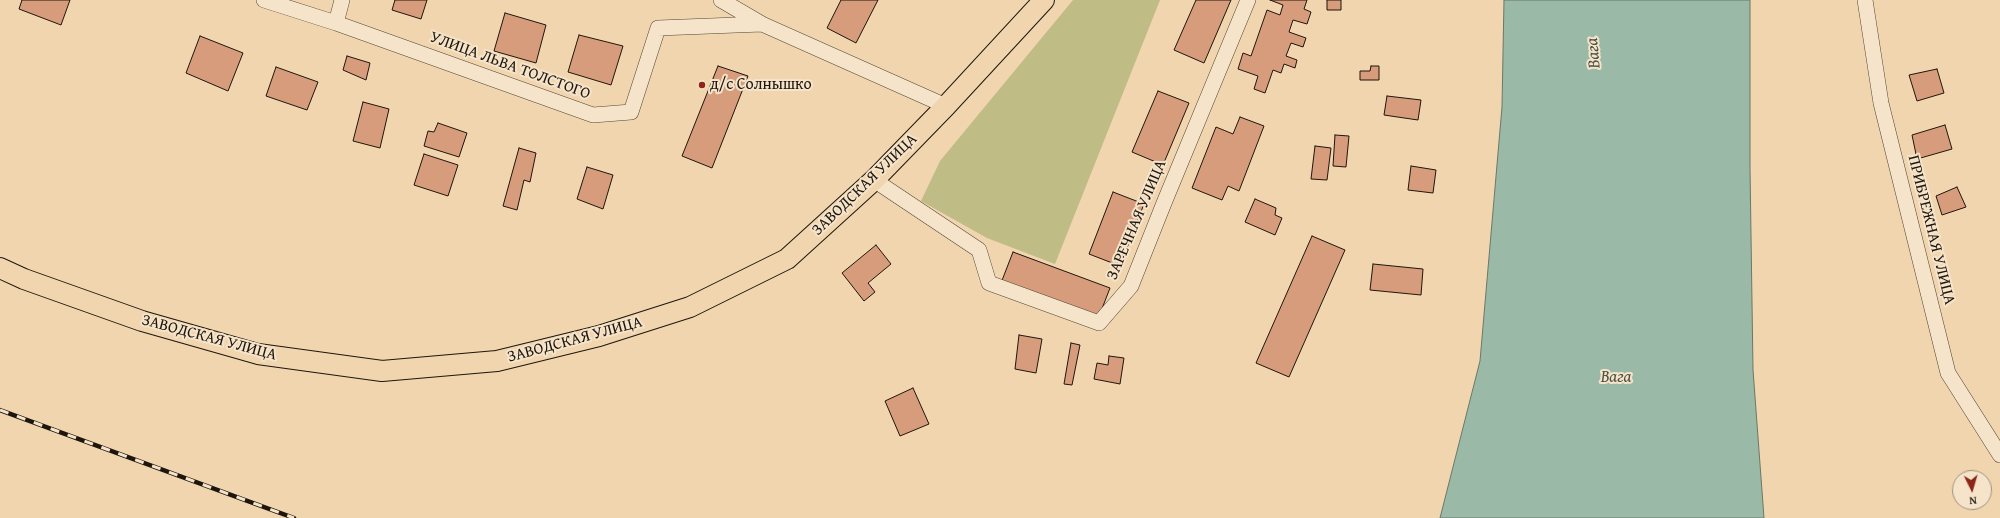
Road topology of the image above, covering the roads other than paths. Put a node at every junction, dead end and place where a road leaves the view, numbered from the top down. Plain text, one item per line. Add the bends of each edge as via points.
1 (264, 0) edge
2 (342, 0) edge
3 (721, 0) edge
4 (1044, 0) edge
5 (1248, 0) edge
6 (1865, 0) edge
7 (336, 23) junction
8 (762, 24) junction
9 (946, 106) junction
10 (874, 180) junction
11 (0, 268) edge
12 (2000, 456) edge

1 - 7 street, УЛИЦА ЛЬВА ТОЛСТОГО
2 - 7 street
3 - 8 street
4 - 9 main road, ЗАВОДСКАЯ УЛИЦА
5 - 10 street, ЗАРЕЧНАЯ УЛИЦА via 1131,286 1099,324 989,283 979,250
6 - 12 street, ПРИБРЕЖНАЯ УЛИЦА via 1882,103 1948,373
7 - 8 street, УЛИЦА ЛЬВА ТОЛСТОГО via 593,115 632,112 658,28
8 - 9 street
9 - 10 main road, ЗАВОДСКАЯ УЛИЦА
10 - 11 main road, ЗАВОДСКАЯ УЛИЦА via 787,259 690,307 599,336 497,361 382,371 258,354 142,321

